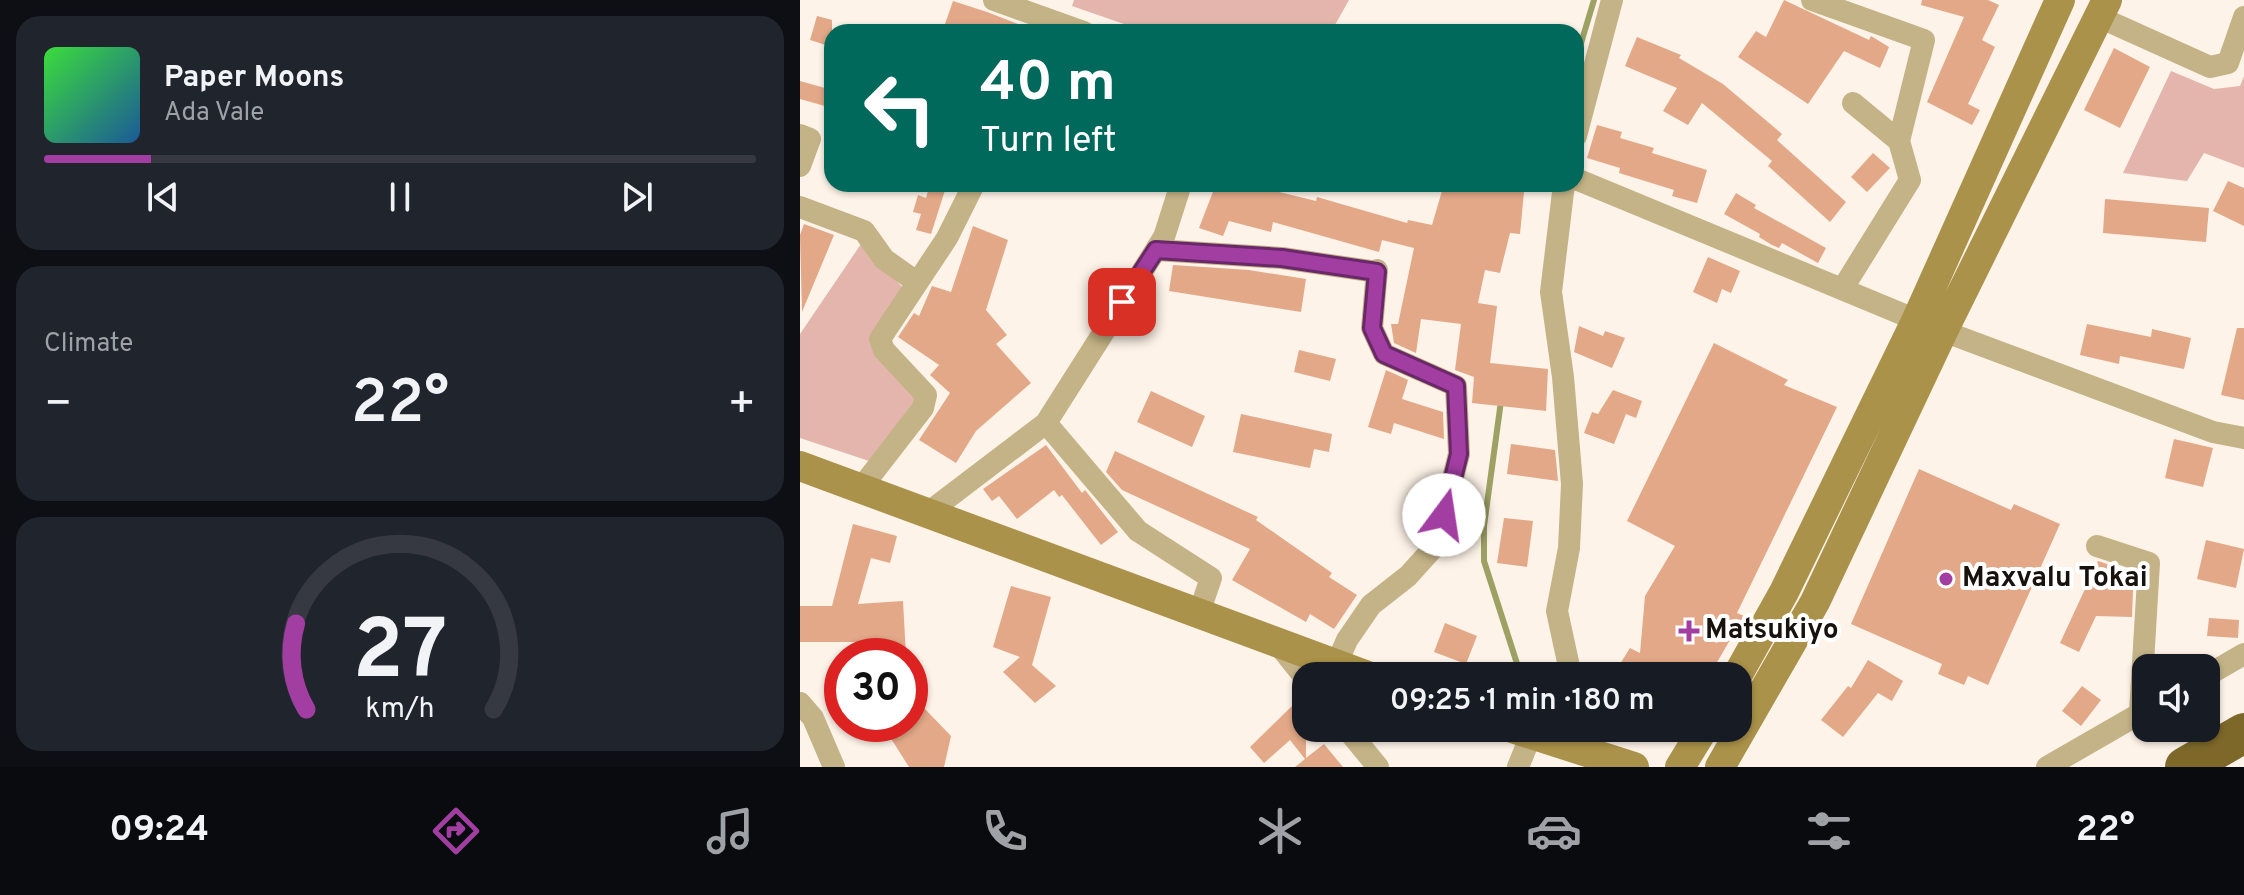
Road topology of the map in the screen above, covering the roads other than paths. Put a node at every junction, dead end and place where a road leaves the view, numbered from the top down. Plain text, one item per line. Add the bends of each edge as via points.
1 (994, 0) edge
2 (1612, 0) edge
3 (1812, 0) edge
4 (2053, 2) edge
5 (2103, 8) edge
6 (2244, 17) edge
7 (1062, 24) edge
8 (1853, 103) dead end
9 (1584, 106) edge
10 (800, 135) edge
11 (1899, 141) junction
12 (800, 166) edge
13 (1584, 182) edge
14 (970, 192) edge
15 (1178, 192) edge
16 (1563, 192) edge
17 (800, 207) edge
18 (1156, 250) junction
19 (915, 281) junction
20 (1843, 288) junction
21 (1930, 325) junction
22 (1046, 423) junction
23 (2244, 438) edge
24 (800, 466) edge
25 (861, 488) junction
26 (929, 512) junction
27 (2097, 546) dead end
28 (1199, 613) junction
29 (1277, 643) junction
30 (2145, 654) edge
31 (2244, 654) edge
32 (1292, 662) edge
33 (1328, 662) edge
34 (1337, 662) edge
35 (1568, 662) edge
36 (1745, 662) edge
37 (2220, 668) edge
38 (800, 703) edge
39 (2132, 718) edge
40 (2244, 733) edge
41 (1357, 742) edge
42 (1520, 742) edge
43 (1562, 742) edge
44 (1695, 742) edge
45 (1588, 749) edge
46 (834, 767) edge
47 (1378, 767) edge
48 (1518, 767) edge
49 (1634, 767) edge
50 (1680, 767) edge
51 (1720, 767) edge
52 (2047, 767) edge
53 (2185, 767) edge

1 - 7 street
2 - 9 street
3 - 11 street via 1924,40
4 - 21 street
5 - 6 street via 2210,67 2228,63
5 - 21 street
8 - 11 street
10 - 12 street via 810,139
11 - 20 street via 1910,180
13 - 20 street
14 - 19 street via 947,238
15 - 18 street
16 - 35 street via 1551,292 1572,484 1569,548 1557,611
17 - 19 street via 864,231 884,259
18 - 22 street
18 - 34 street via 1377,271 1372,328 1384,354 1456,386 1459,454 1436,545 1371,605
19 - 25 street via 880,339 926,395 923,408
20 - 21 street
21 - 23 street via 2213,432
21 - 36 street
21 - 51 street via 1815,602
22 - 26 street
22 - 28 street via 1138,531 1211,578
24 - 25 street
25 - 26 street
26 - 28 street
27 - 30 street via 2149,563
28 - 29 street
29 - 32 street
29 - 33 street
31 - 37 street
38 - 46 street via 813,718
39 - 52 street
40 - 53 highway
41 - 47 street
42 - 48 street
43 - 45 street
44 - 50 street
45 - 49 street

